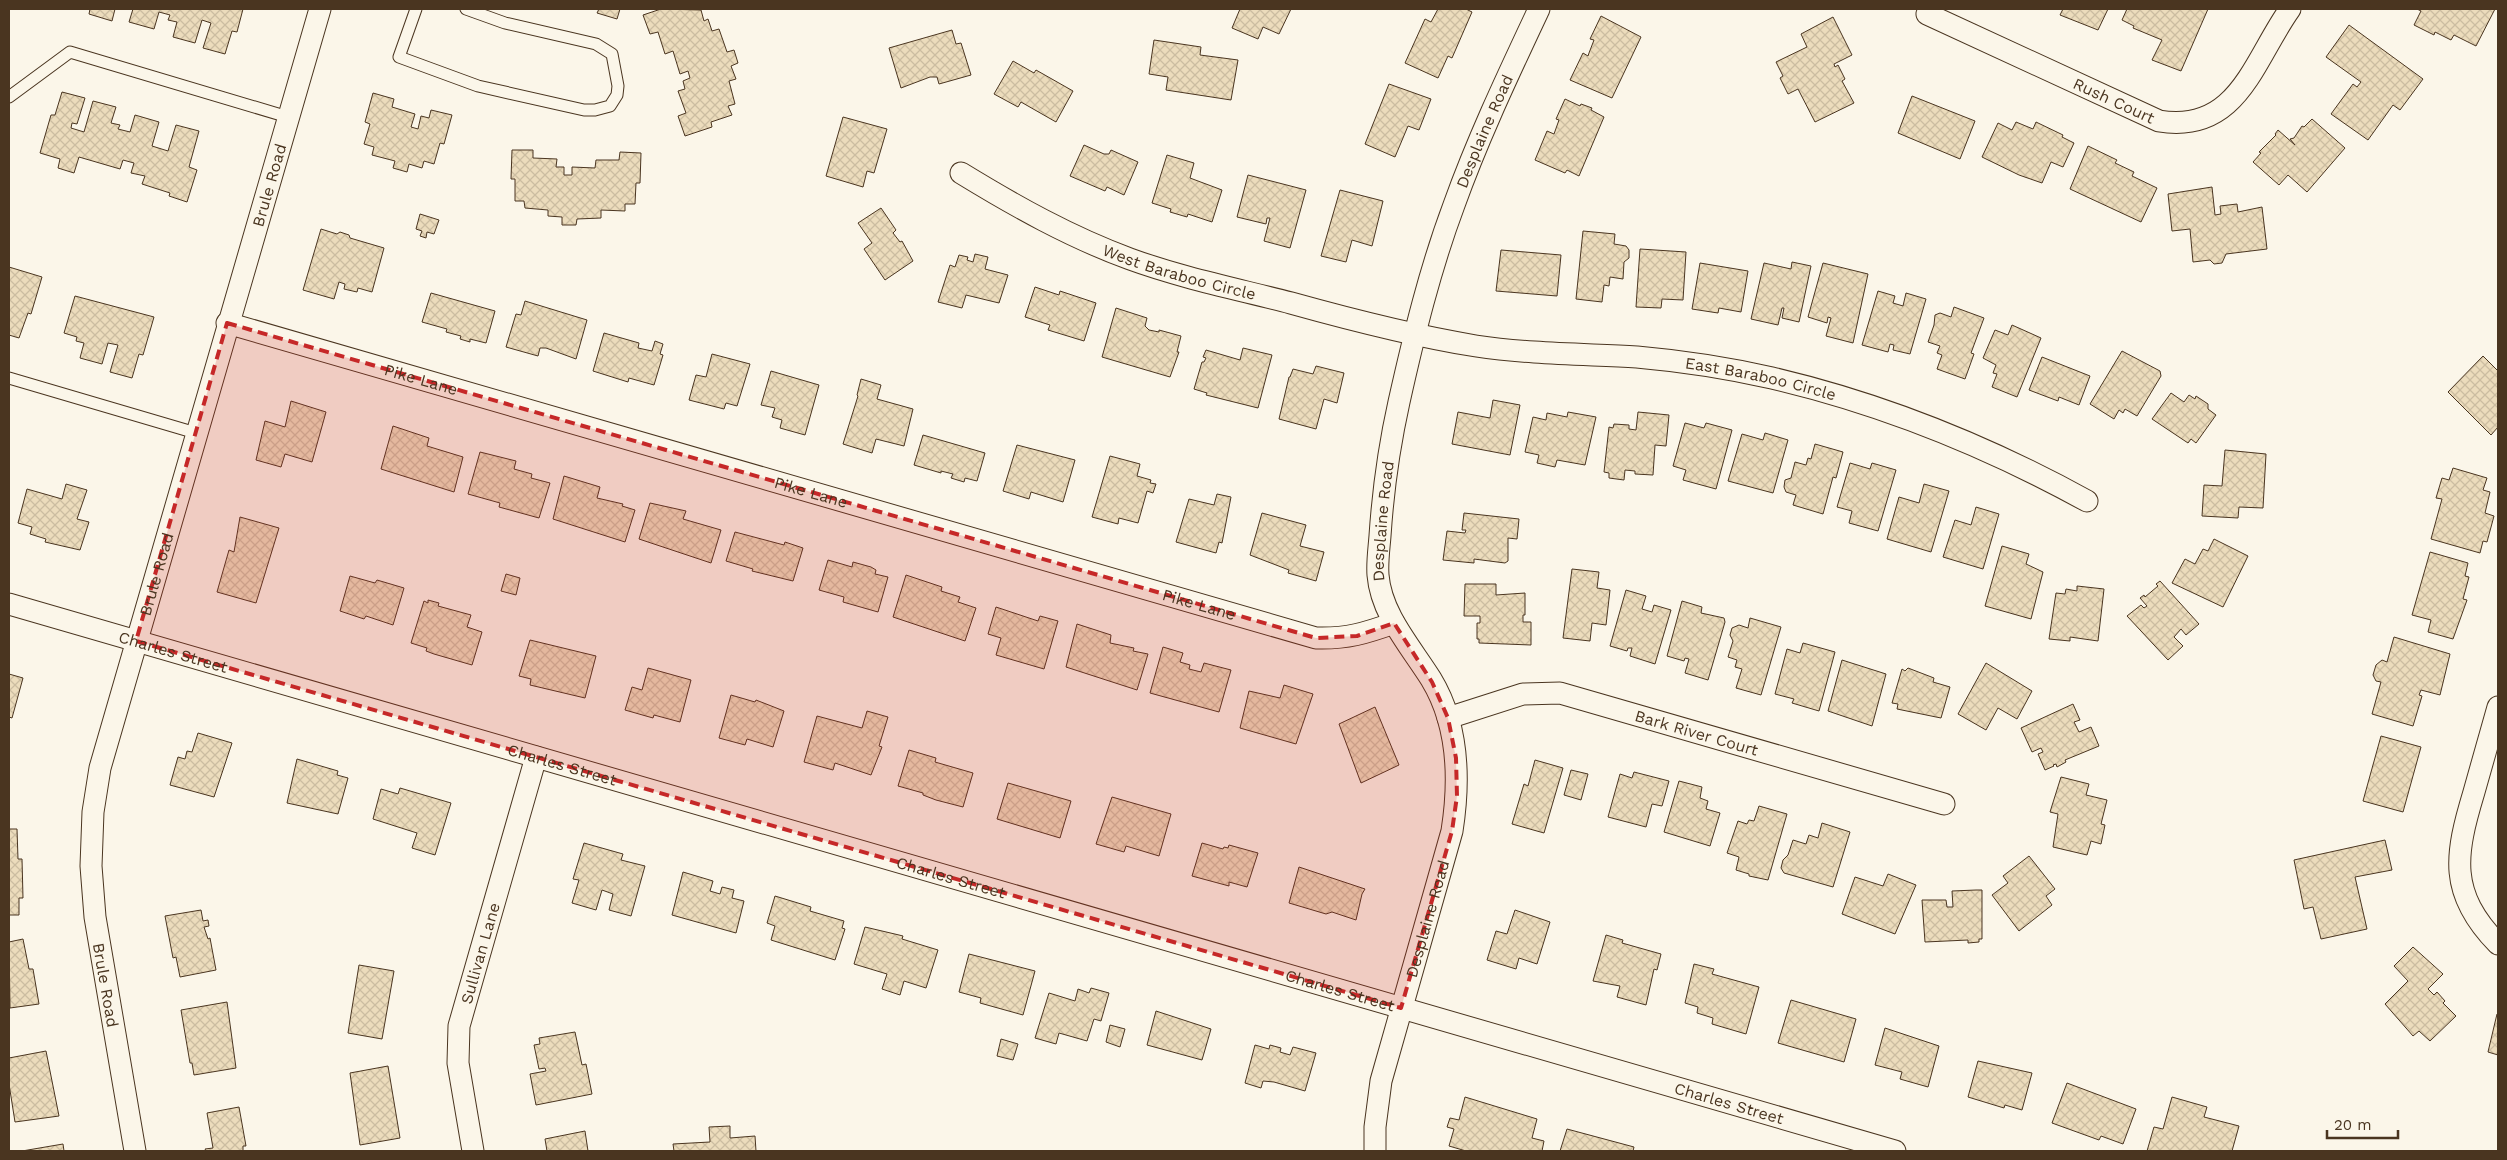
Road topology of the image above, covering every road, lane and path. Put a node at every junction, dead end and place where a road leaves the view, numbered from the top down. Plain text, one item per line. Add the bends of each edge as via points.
1 (320, 9) edge
2 (416, 9) edge
3 (466, 9) edge
4 (1539, 9) edge
5 (2290, 9) edge
6 (1927, 14) dead end
7 (9, 97) edge
8 (288, 116) junction
9 (961, 173) dead end
10 (228, 323) junction
11 (1414, 334) junction
12 (9, 378) edge
13 (196, 433) junction
14 (2087, 501) dead end
15 (9, 604) edge
16 (1394, 623) junction
17 (136, 641) junction
18 (2498, 707) edge
19 (1448, 718) junction
20 (536, 757) junction
21 (1944, 804) dead end
22 (2498, 944) edge
23 (1401, 1008) junction
24 (135, 1151) edge
25 (473, 1151) edge
26 (1375, 1151) edge
27 (1895, 1151) edge

1 - 8 street, Brule Road
2 - 3 lane via 399,57 478,86 584,110 604,109 614,101 617,74 612,54 606,48 505,23
4 - 11 street, Desplaine Road via 1492,108 1453,205
5 - 6 street, Rush Court via 2236,95 2224,108 2209,117 2177,124 2159,121
7 - 8 lane via 70,52
8 - 10 street, Brule Road
9 - 11 street, West Baraboo Circle via 1072,235 1131,259
10 - 13 street, Brule Road
10 - 16 street, Pike Lane via 1316,638 1357,636
11 - 14 street, East Baraboo Circle via 1477,346 1640,358 1771,378 1916,420 1986,449
11 - 16 street, Desplaine Road via 1383,488 1378,576
12 - 13 lane
13 - 17 street, Brule Road
15 - 17 street, Charles Street
16 - 19 street, Desplaine Road via 1432,682
17 - 20 street, Charles Street
17 - 24 street, Brule Road via 100,768 93,812 91,866 95,917
18 - 22 street via 2458,857 2460,880 2468,905 2482,928
19 - 21 street, Bark River Court via 1523,694 1560,693
19 - 23 street, Desplaine Road via 1456,758 1457,796 1452,831
20 - 23 street, Charles Street
20 - 25 street, Sullivan Lane via 459,1026 458,1064
23 - 26 street, Desplaine Road via 1381,1081
23 - 27 street, Charles Street

